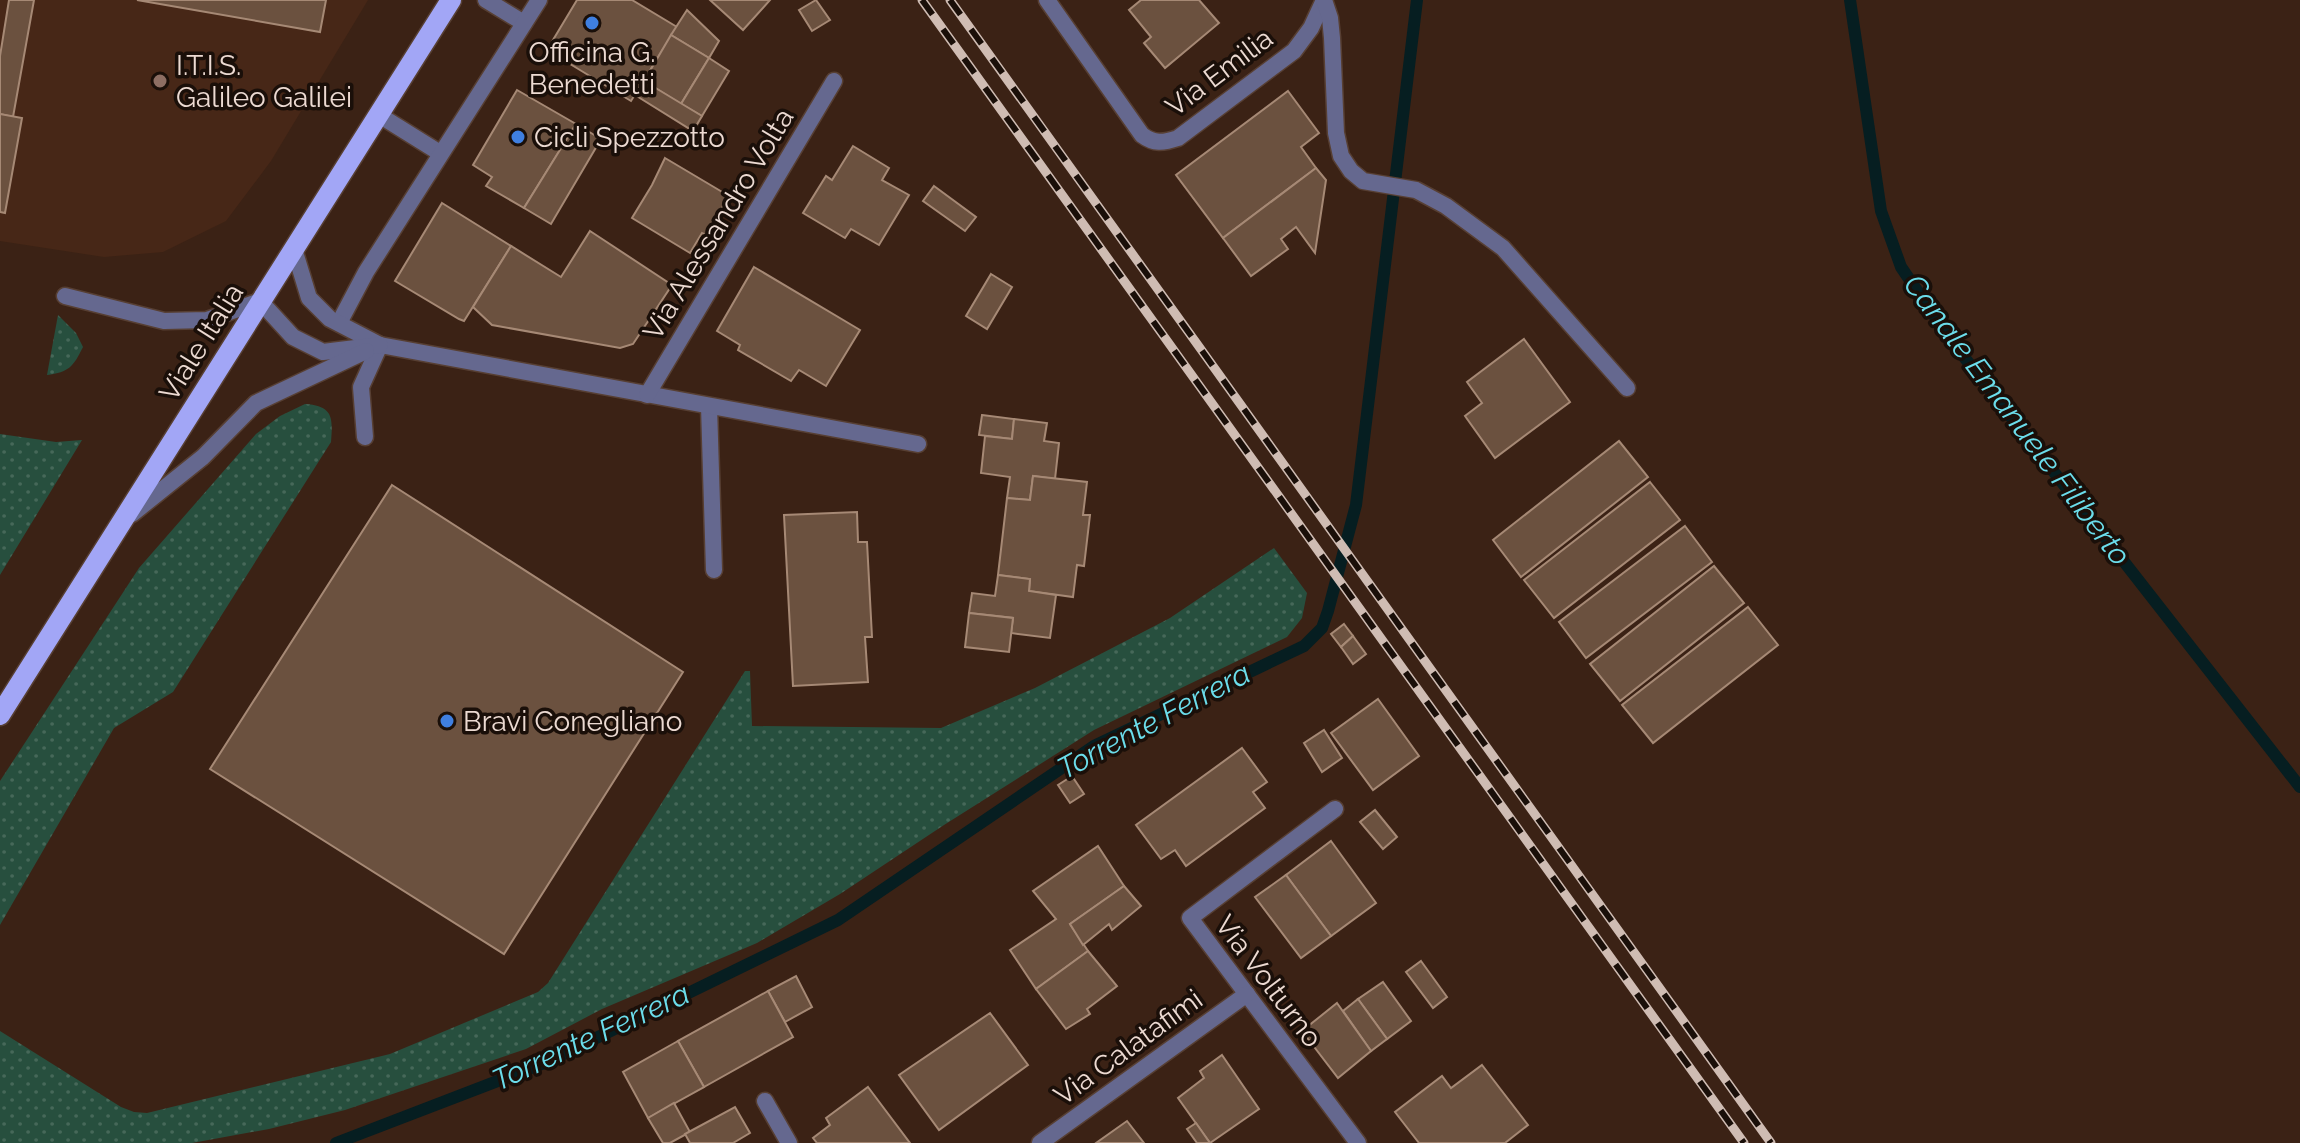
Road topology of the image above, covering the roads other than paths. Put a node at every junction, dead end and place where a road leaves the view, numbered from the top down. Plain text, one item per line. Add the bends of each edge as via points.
1 (451, 0) edge
2 (486, 0) edge
3 (539, 0) edge
4 (1047, 0) edge
5 (1324, 0) edge
6 (524, 23) junction
7 (834, 81) dead end
8 (379, 115) junction
9 (440, 153) junction
10 (294, 249) junction
11 (65, 296) dead end
12 (260, 301) junction
13 (339, 323) junction
14 (380, 345) junction
15 (1627, 388) dead end
16 (647, 395) junction
17 (709, 406) junction
18 (365, 437) dead end
19 (918, 444) dead end
20 (124, 520) junction
21 (714, 570) dead end
22 (0, 715) edge
23 (1335, 809) dead end
24 (1247, 994) junction
25 (765, 1101) dead end
26 (789, 1143) edge
27 (1040, 1143) edge
28 (1358, 1143) edge

1 - 8 main road, Viale Italia
2 - 6 street
3 - 6 street
4 - 5 street, Via Emilia via 1142,135 1162,143 1178,138 1294,51
5 - 15 street via 1332,38 1336,133 1351,171 1363,181 1416,190 1503,248
6 - 9 street
7 - 16 street, Via Alessandro Volta
8 - 9 street
8 - 10 main road, Viale Italia
9 - 13 street
10 - 12 main road, Viale Italia
10 - 13 street via 309,298
11 - 12 street via 164,321 207,320
12 - 14 street via 293,337 323,352
12 - 20 main road, Viale Italia
13 - 14 street
14 - 16 street
14 - 18 street via 361,387
14 - 20 street via 256,403 203,457
16 - 17 street
17 - 19 street
17 - 21 street
20 - 22 main road, Viale Italia
23 - 24 street, Via Volturno via 1190,918
24 - 27 street, Via Calatafimi
24 - 28 street, Via Volturno
25 - 26 street

